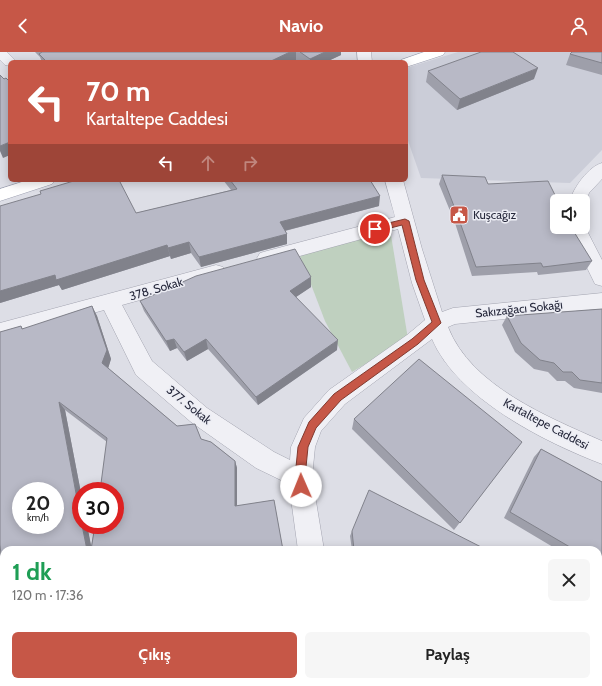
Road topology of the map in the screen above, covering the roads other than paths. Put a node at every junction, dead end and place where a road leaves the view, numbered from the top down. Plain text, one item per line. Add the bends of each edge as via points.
1 (438, 52) edge
2 (0, 53) edge
3 (8, 60) edge
4 (408, 62) edge
5 (602, 168) edge
6 (40, 182) edge
7 (395, 182) edge
8 (580, 194) edge
9 (0, 195) edge
10 (405, 221) junction
11 (580, 234) edge
12 (252, 262) edge
13 (230, 268) edge
14 (602, 279) edge
15 (602, 301) edge
16 (110, 302) junction
17 (436, 323) junction
18 (0, 331) edge
19 (602, 453) edge
20 (300, 477) junction
21 (311, 546) edge

1 - 4 main road
2 - 3 street
5 - 8 street
6 - 9 main road
7 - 10 street, Kartaltepe Caddesi
10 - 12 street
10 - 17 street, Kartaltepe Caddesi via 420,280
11 - 14 street
13 - 16 street, 378. Sokak
15 - 17 street, Sakızağacı Sokağı via 453,316
16 - 18 street, 378. Sokak
16 - 20 street, 377. Sokak via 144,368 198,415 265,460
17 - 19 street, Kartaltepe Caddesi via 442,340 454,359 479,385 513,409 557,433
17 - 20 street, Sakızağacı Sokağı via 337,397 312,425 303,447
20 - 21 street, Sakızağacı Sokağı

